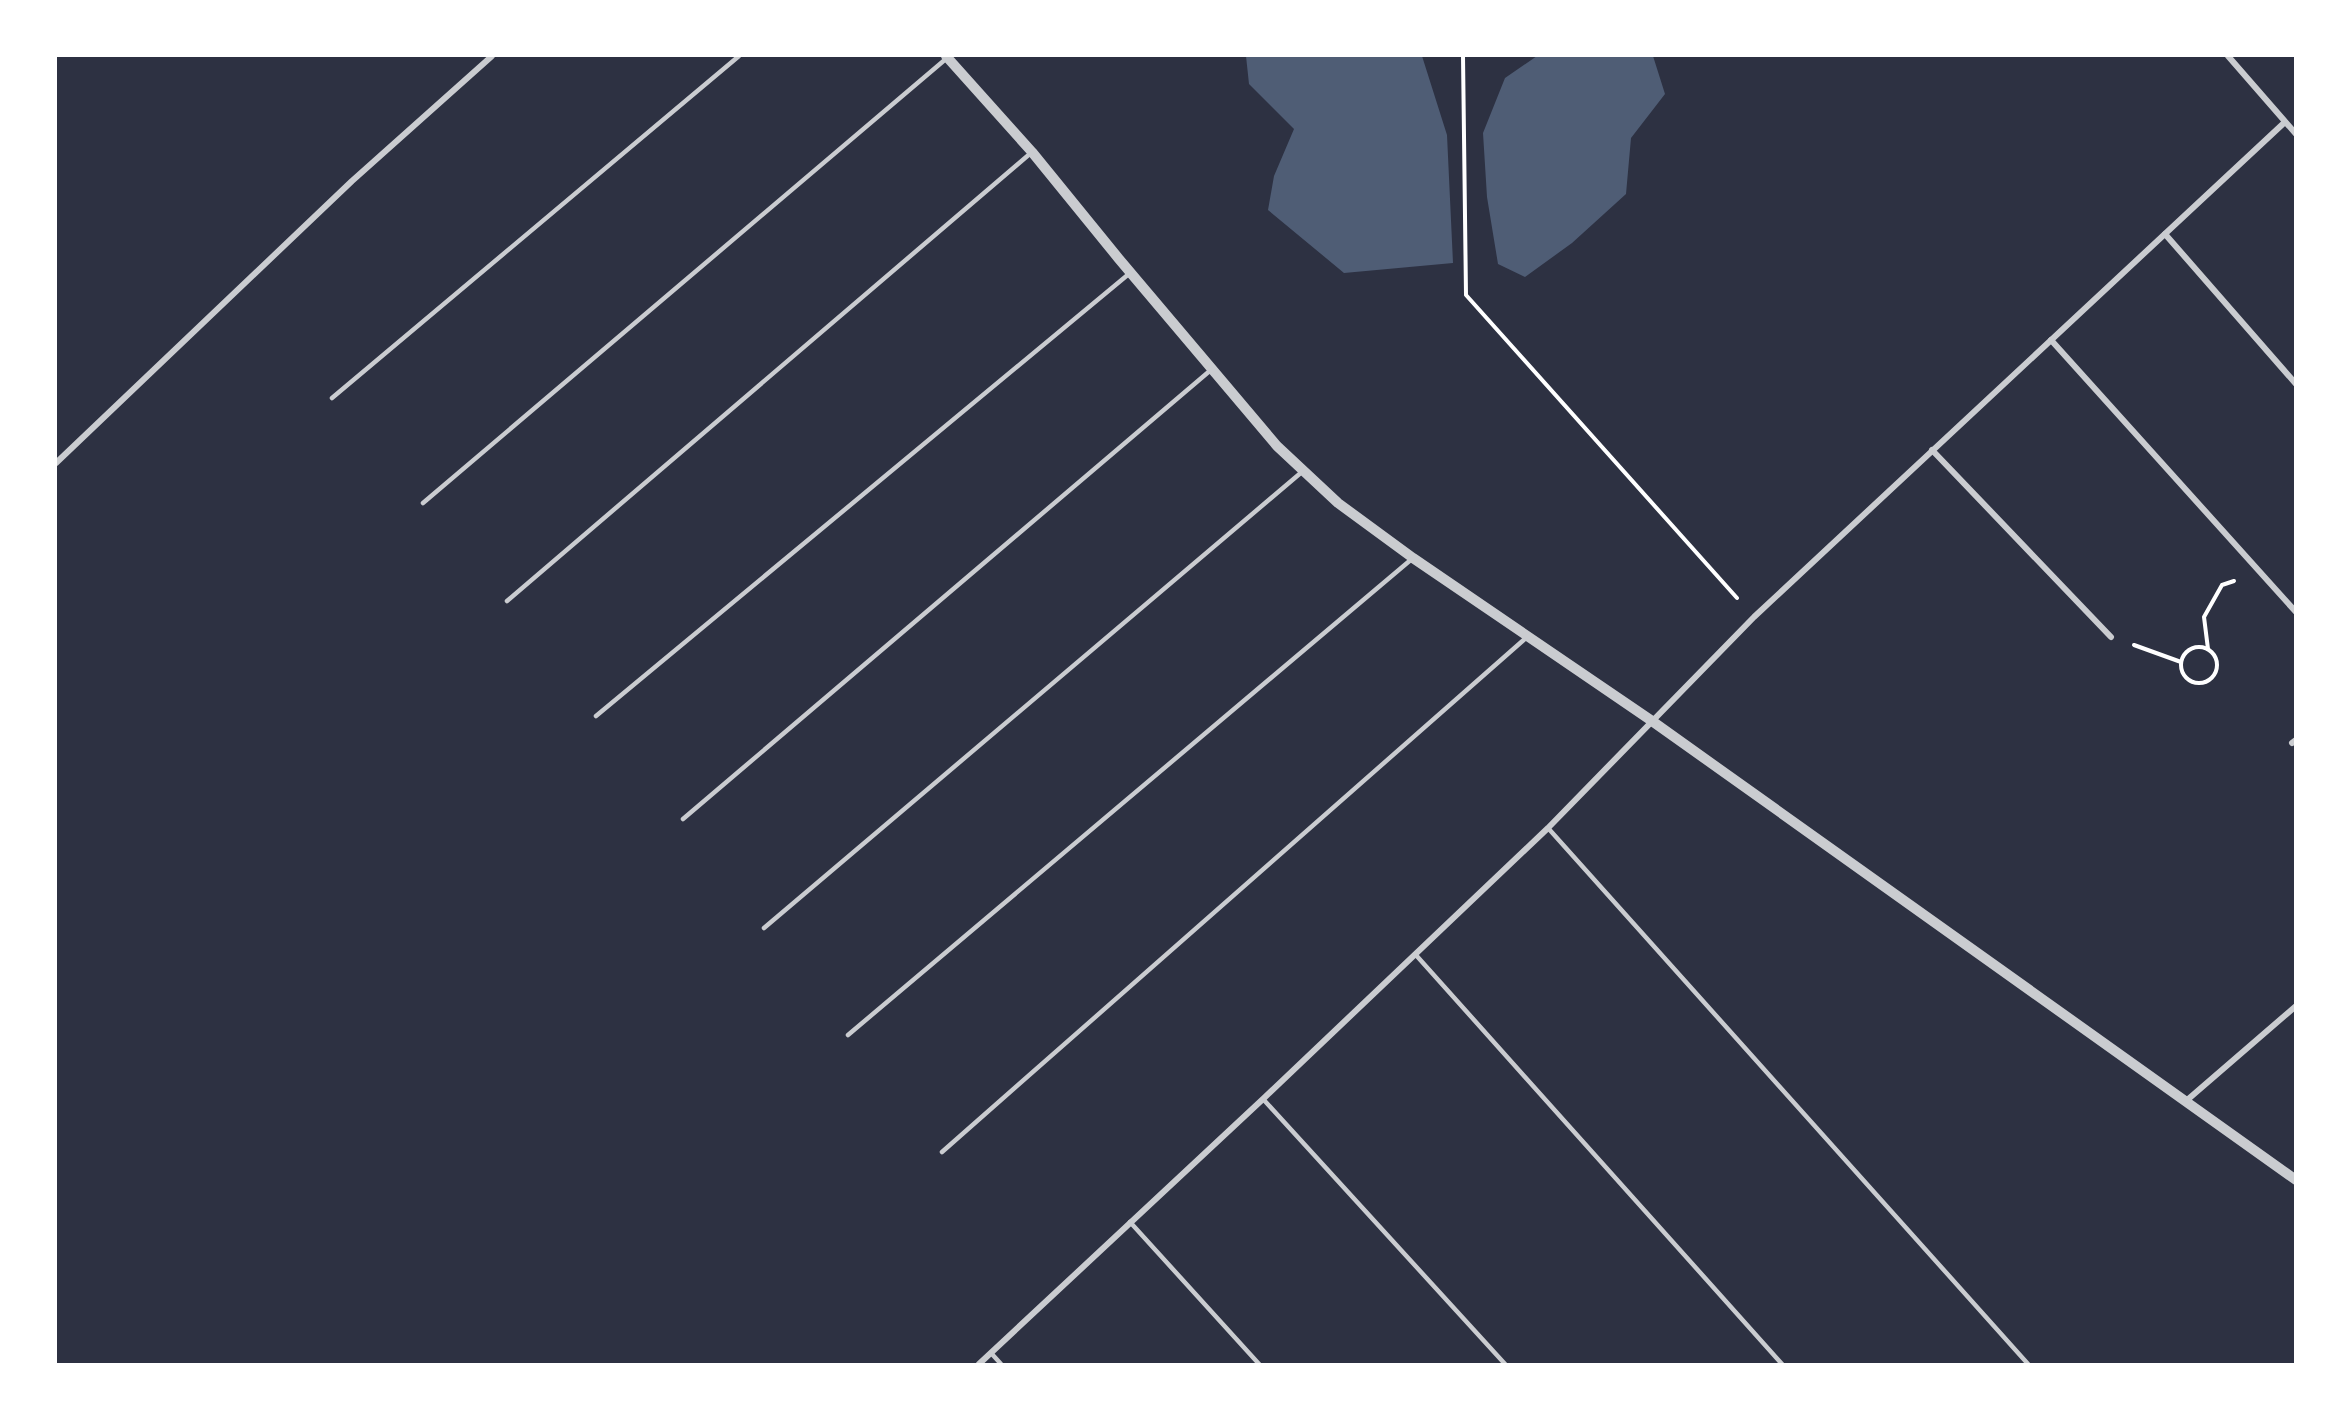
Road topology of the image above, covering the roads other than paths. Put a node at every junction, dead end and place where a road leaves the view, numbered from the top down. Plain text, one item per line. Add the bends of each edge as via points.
1 (492, 56) edge
2 (739, 56) edge
3 (2228, 56) edge
4 (946, 57) edge
5 (2284, 122) junction
6 (2295, 134) edge
7 (1032, 152) junction
8 (2165, 234) junction
9 (1130, 273) junction
10 (2051, 340) junction
11 (1212, 369) junction
12 (2295, 384) edge
13 (332, 398) dead end
14 (1932, 450) junction
15 (56, 463) edge
16 (1303, 471) junction
17 (423, 503) dead end
18 (1413, 558) junction
19 (507, 601) dead end
20 (2295, 612) edge
21 (1527, 637) junction
22 (2111, 637) road end
23 (596, 716) dead end
24 (1652, 721) junction
25 (683, 819) dead end
26 (1548, 828) junction
27 (764, 928) dead end
28 (1415, 954) junction
29 (2295, 1006) edge
30 (848, 1035) dead end
31 (1263, 1100) junction
32 (2186, 1101) junction
33 (942, 1152) dead end
34 (2295, 1180) edge
35 (1130, 1222) junction
36 (991, 1353) junction
37 (979, 1365) edge
38 (1001, 1365) edge
39 (1259, 1365) edge
40 (1505, 1365) edge
41 (1782, 1365) edge
42 (2028, 1365) edge

1 - 15 street via 352,181
2 - 13 lane
3 - 5 street
4 - 7 street
4 - 17 lane
5 - 6 street
5 - 8 street
7 - 9 street
7 - 19 lane
8 - 10 street
8 - 12 street
9 - 11 street
9 - 23 lane
10 - 14 street
10 - 20 street
11 - 16 street
11 - 25 lane
14 - 22 street
14 - 24 street via 1754,617
16 - 18 street via 1338,503
16 - 27 lane
18 - 21 street
18 - 30 lane
21 - 24 street
21 - 33 lane
24 - 26 street
24 - 32 street
26 - 28 street
26 - 42 lane
28 - 31 street
28 - 41 lane
29 - 32 street
31 - 35 street
31 - 40 lane
32 - 34 street
35 - 36 street
35 - 39 lane
36 - 37 street
36 - 38 lane

